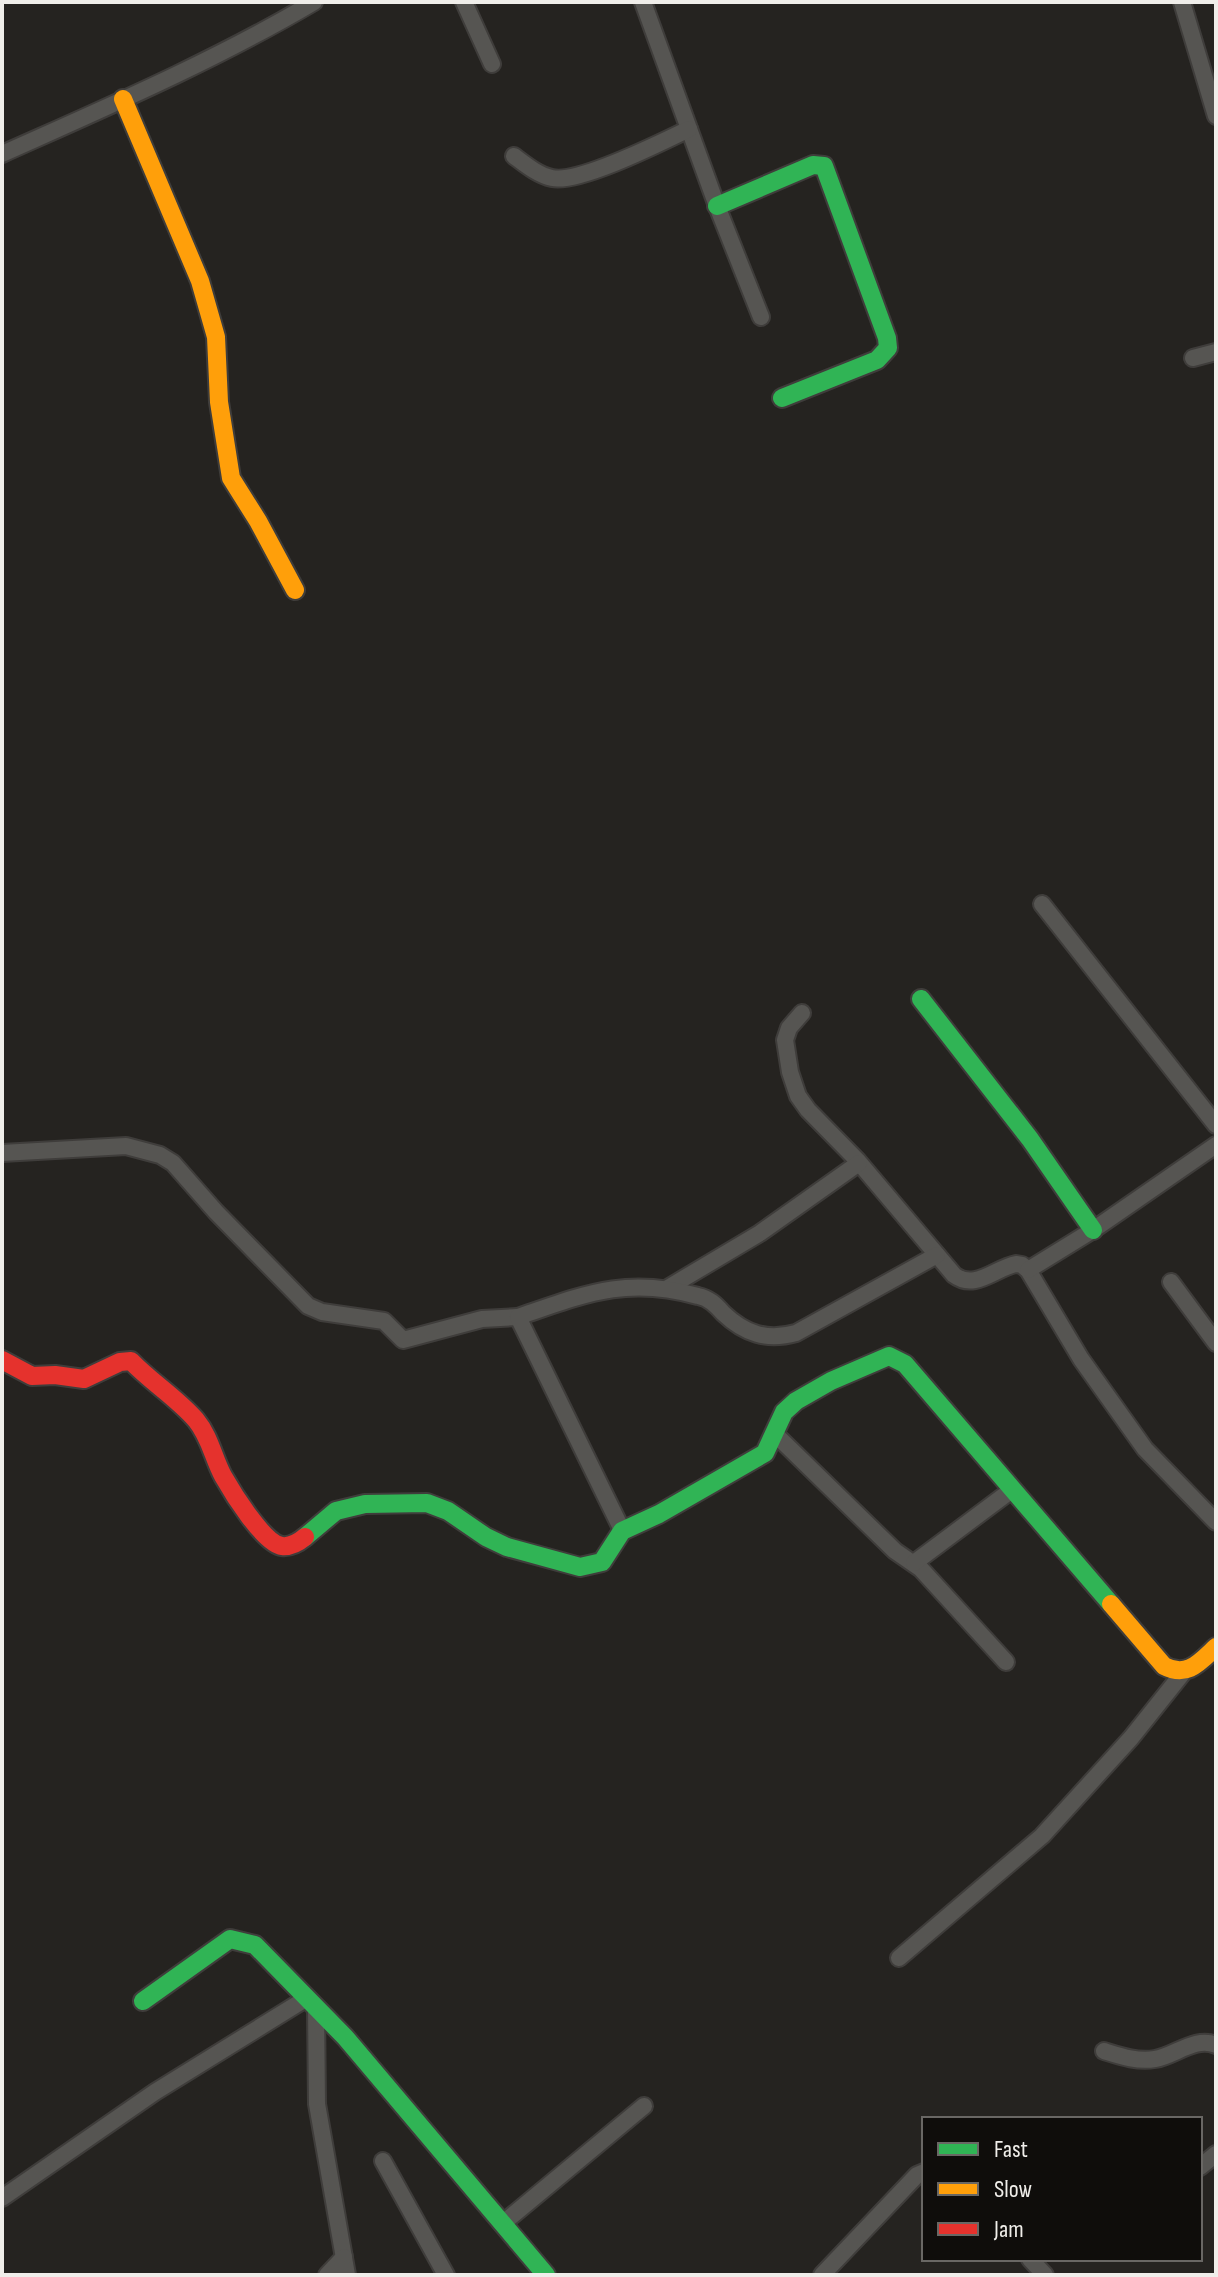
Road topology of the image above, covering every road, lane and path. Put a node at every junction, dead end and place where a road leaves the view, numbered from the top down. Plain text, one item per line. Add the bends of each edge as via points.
1 (314, 2) edge
2 (464, 2) edge
3 (643, 2) edge
4 (1182, 2) edge
5 (492, 64) dead end
6 (123, 99) junction
7 (1216, 116) edge
8 (689, 129) junction
9 (2, 154) edge
10 (514, 156) dead end
11 (717, 206) junction
12 (761, 317) dead end
13 (1216, 352) edge
14 (1193, 358) dead end
15 (782, 398) dead end
16 (295, 590) dead end
17 (1042, 904) dead end
18 (921, 999) dead end
19 (802, 1013) dead end
20 (1216, 1125) edge
21 (1216, 1145) edge
22 (2, 1153) edge
23 (859, 1163) junction
24 (1093, 1230) junction
25 (937, 1255) junction
26 (1028, 1270) junction
27 (1171, 1282) dead end
28 (666, 1289) junction
29 (518, 1317) junction
30 (1216, 1343) edge
31 (2, 1360) edge
32 (775, 1434) junction
33 (1013, 1489) junction
34 (1216, 1522) edge
35 (622, 1530) junction
36 (914, 1563) junction
37 (1216, 1647) edge
38 (1006, 1662) dead end
39 (1182, 1674) junction
40 (899, 1958) dead end
41 (143, 2001) dead end
42 (311, 2003) junction
43 (1216, 2045) edge
44 (1104, 2051) dead end
45 (644, 2106) dead end
46 (383, 2161) dead end
47 (922, 2173) edge
48 (2, 2198) edge
49 (502, 2224) junction
50 (344, 2257) junction
51 (327, 2275) edge
52 (347, 2275) edge
53 (446, 2275) edge
54 (546, 2275) edge
55 (822, 2275) edge

1 - 6 street
2 - 5 street
3 - 8 street
4 - 7 street
6 - 9 street
6 - 16 street via 210,311 231,478
8 - 10 street via 603,167 560,179 531,169
8 - 11 street
11 - 12 street
11 - 15 street via 813,165 824,166 887,338 888,348 877,360
13 - 14 street
17 - 20 street
18 - 24 street
19 - 23 street via 785,1040 798,1096
21 - 24 street
22 - 29 street via 126,1146 160,1155 308,1306 384,1321 403,1340 482,1319
23 - 25 street
23 - 28 street via 760,1233
24 - 26 street
25 - 26 street via 963,1282 1016,1264
25 - 28 street via 778,1338 749,1332 701,1296
26 - 34 street via 1081,1359 1145,1449
27 - 30 street
28 - 29 street via 607,1288
29 - 35 street
31 - 35 street via 32,1376 84,1379 131,1361 195,1419 243,1507 281,1546 300,1541 336,1511 365,1504 427,1503 496,1542 580,1567 602,1562
32 - 33 street via 789,1406 889,1356 905,1364
32 - 35 street via 765,1453
32 - 36 street via 895,1551
33 - 36 street
33 - 39 street via 1164,1666
36 - 38 street
37 - 39 street
39 - 40 street via 1042,1836
41 - 42 street via 230,1939 255,1945
42 - 48 street via 155,2092
42 - 49 street
42 - 50 street via 317,2104
43 - 44 street via 1199,2043 1153,2060
45 - 49 street
46 - 53 street
47 - 55 street
49 - 54 street
50 - 51 street
50 - 52 street

